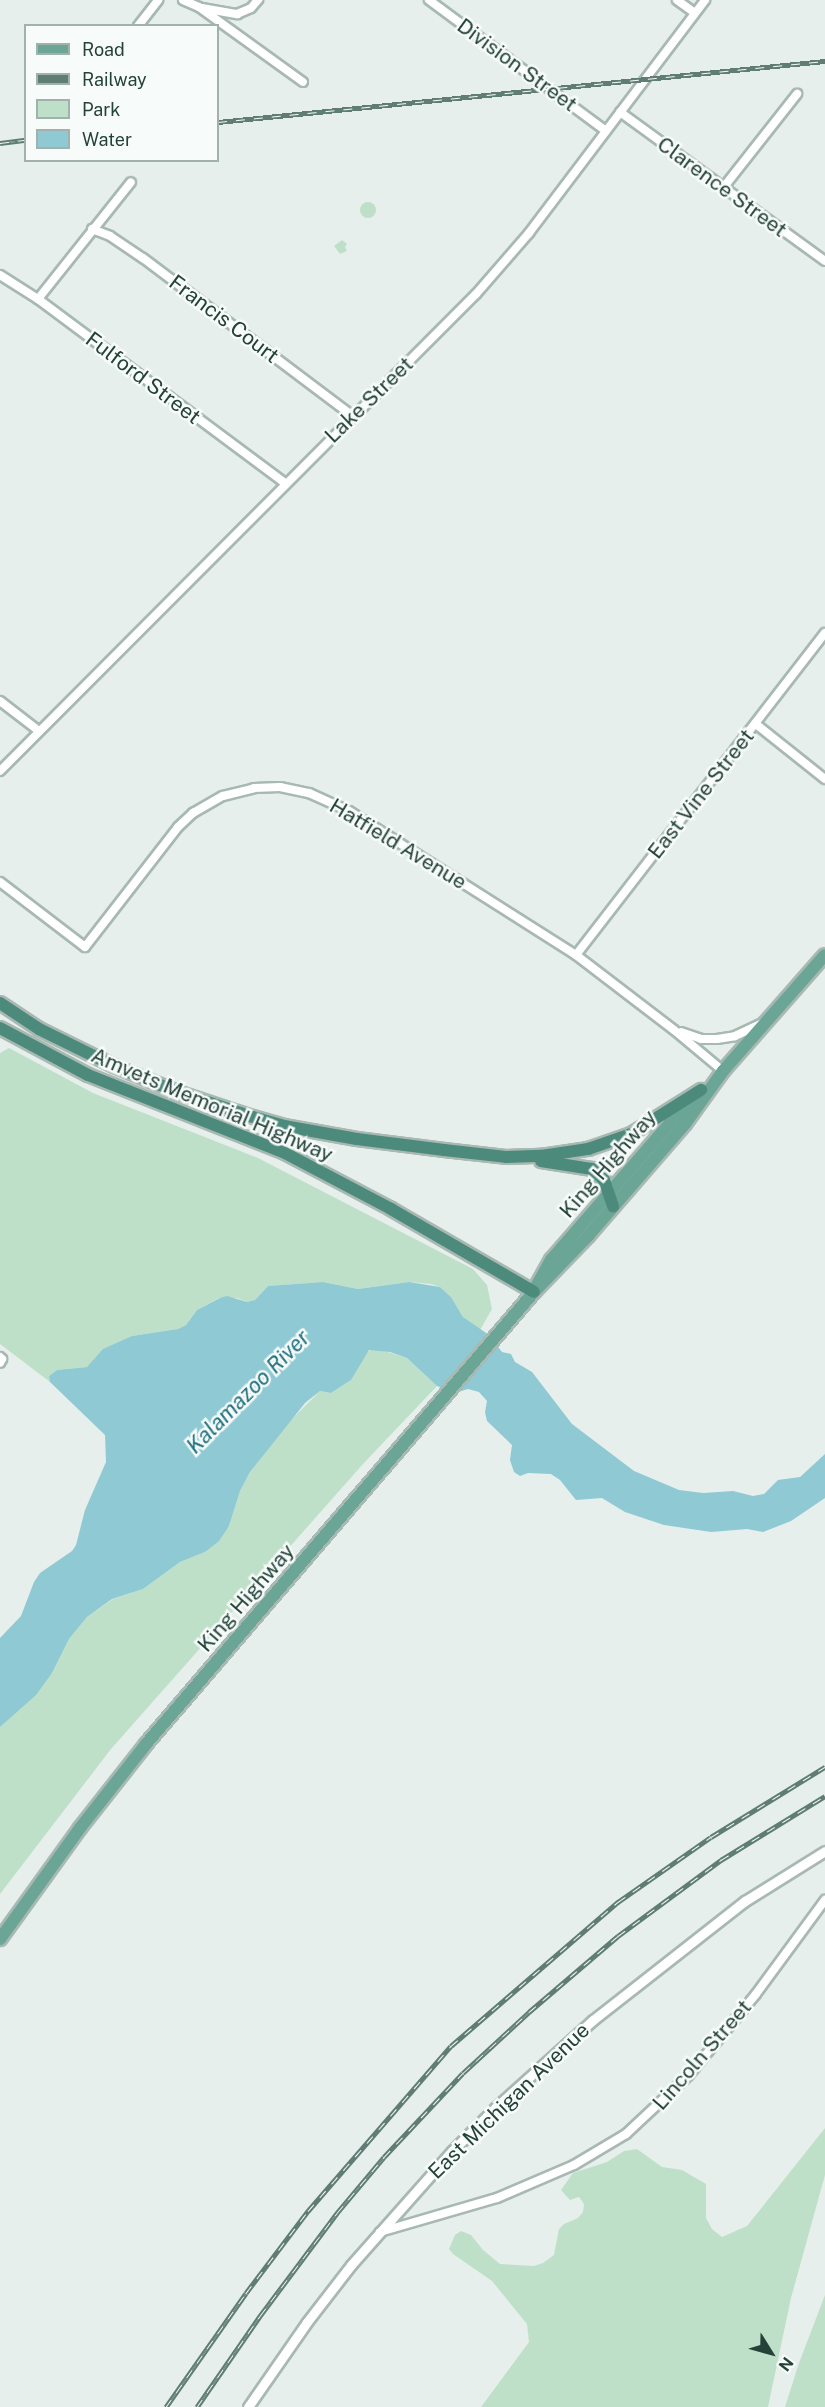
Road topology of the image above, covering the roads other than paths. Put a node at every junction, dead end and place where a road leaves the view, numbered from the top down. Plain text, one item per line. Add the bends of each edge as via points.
1 (158, 0) edge
2 (183, 0) edge
3 (258, 0) edge
4 (429, 0) edge
5 (677, 0) edge
6 (705, 0) edge
7 (199, 7) junction
8 (695, 13) junction
9 (140, 24) edge
10 (303, 82) dead end
11 (797, 94) dead end
12 (620, 112) junction
13 (606, 131) junction
14 (131, 182) dead end
15 (723, 189) junction
16 (92, 229) junction
17 (825, 261) edge
18 (0, 275) edge
19 (38, 299) junction
20 (353, 416) junction
21 (285, 483) junction
22 (825, 633) edge
23 (0, 701) edge
24 (756, 724) junction
25 (39, 731) junction
26 (0, 771) edge
27 (825, 779) edge
28 (0, 882) edge
29 (576, 955) junction
30 (825, 955) edge
31 (0, 1003) edge
32 (0, 1013) edge
33 (16, 1014) junction
34 (768, 1020) junction
35 (0, 1028) edge
36 (674, 1030) junction
37 (723, 1071) junction
38 (701, 1090) junction
39 (506, 1157) junction
40 (609, 1191) junction
41 (613, 1206) junction
42 (534, 1292) junction
43 (825, 1851) edge
44 (825, 1900) edge
45 (0, 1939) edge
46 (379, 2233) junction
47 (248, 2407) edge

1 - 9 street
2 - 7 street
3 - 7 street via 237,14
4 - 13 street, Division Street
5 - 8 street
6 - 8 street, Lake Street
7 - 10 street
8 - 12 street, Lake Street
11 - 15 street
12 - 13 street, Lake Street
12 - 15 street, Clarence Street
13 - 20 street, Lake Street via 502,266
14 - 16 street
15 - 17 street, Clarence Street
16 - 19 street
16 - 20 street, Francis Court via 143,258
18 - 19 street, Fulford Street
19 - 21 street, Fulford Street
20 - 21 street, Lake Street
21 - 25 street, Lake Street
22 - 24 street, East Vine Street
23 - 25 street
24 - 27 street
24 - 29 street, East Vine Street
25 - 26 street, Lake Street
28 - 29 street, Hatfield Avenue via 85,947 178,827 194,813 223,796 280,787 338,804
29 - 36 street, Hatfield Avenue
30 - 34 main road, King Highway
31 - 33 highway, Amvets Memorial Highway
32 - 33 highway
33 - 39 highway, Amvets Memorial Highway via 114,1066 246,1115 357,1139
34 - 36 street via 725,1038 701,1039
34 - 37 main road, King Highway
35 - 42 highway, Amvets Memorial Highway via 88,1075 247,1136 325,1173
36 - 37 street, Hatfield Avenue
37 - 38 main road, King Highway
37 - 41 main road, King Highway via 685,1124
38 - 39 highway, Amvets Memorial Highway via 650,1124 609,1142 562,1154
38 - 40 main road, King Highway
39 - 40 highway via 584,1166 598,1174
40 - 41 highway
40 - 42 main road, King Highway via 551,1260
41 - 42 main road, King Highway
42 - 45 main road, King Highway via 146,1744
43 - 46 street, East Michigan Avenue via 745,1901 593,2020 496,2107
44 - 46 street, Lincoln Street via 750,2002 689,2075 627,2134 574,2166 497,2198
46 - 47 street, East Michigan Avenue via 307,2322

